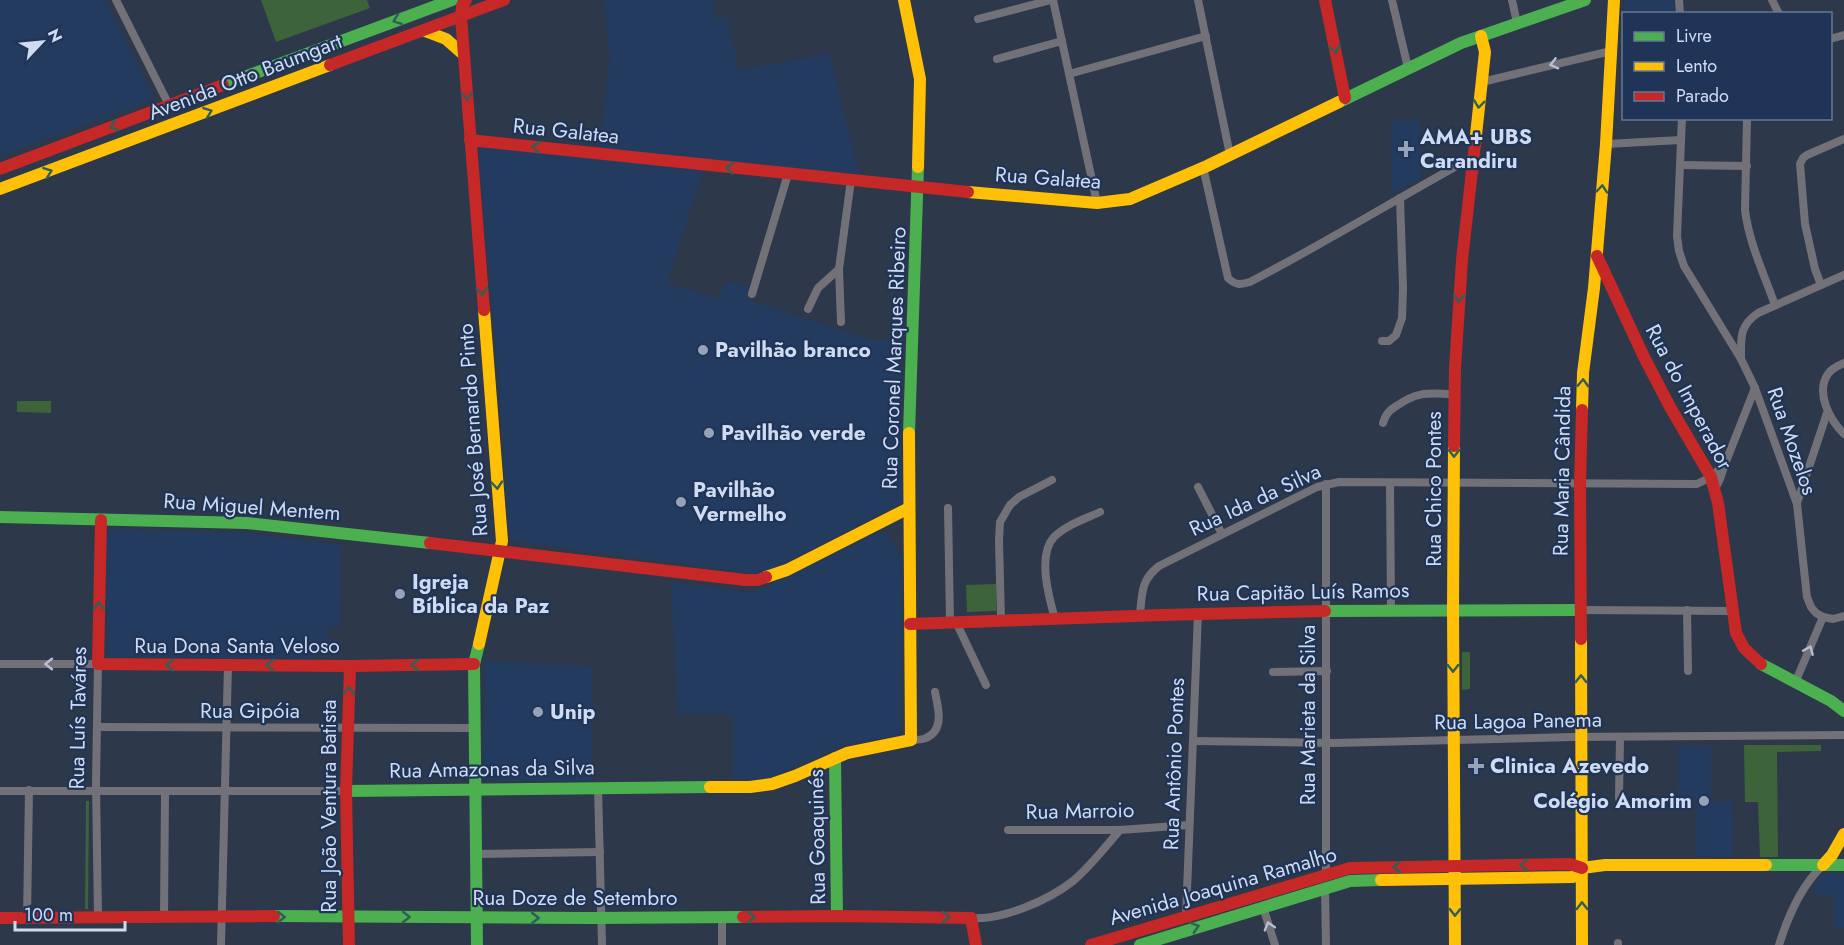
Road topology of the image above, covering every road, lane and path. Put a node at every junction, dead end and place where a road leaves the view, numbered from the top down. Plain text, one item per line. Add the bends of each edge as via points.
1 (116, 0) edge
2 (452, 0) edge
3 (466, 0) edge
4 (504, 0) edge
5 (904, 0) edge
6 (1052, 0) edge
7 (1198, 0) edge
8 (1325, 0) edge
9 (1392, 0) edge
10 (1512, 0) edge
11 (1585, 0) edge
12 (1614, 0) edge
13 (461, 17) junction
14 (978, 19) dead end
15 (1517, 23) junction
16 (425, 31) junction
17 (364, 33) junction
18 (1206, 36) junction
19 (1481, 36) junction
20 (1062, 42) junction
21 (371, 50) junction
22 (1611, 51) junction
23 (464, 54) junction
24 (997, 59) dead end
25 (1408, 68) junction
26 (1069, 74) junction
27 (1482, 82) junction
28 (1345, 98) junction
29 (168, 105) junction
30 (1682, 120) edge
31 (1747, 120) edge
32 (1844, 139) edge
33 (470, 140) junction
34 (1682, 140) junction
35 (1606, 144) junction
36 (1230, 155) junction
37 (1473, 158) junction
38 (1680, 165) junction
39 (1747, 166) junction
40 (1203, 168) junction
41 (3, 170) edge
42 (788, 174) junction
43 (851, 180) junction
44 (15, 184) junction
45 (918, 186) junction
46 (0, 189) edge
47 (1400, 198) junction
48 (1096, 203) junction
49 (1597, 255) junction
50 (839, 269) junction
51 (1844, 275) edge
52 (1821, 285) junction
53 (1594, 288) junction
54 (753, 294) dead end
55 (1615, 296) junction
56 (1775, 305) junction
57 (808, 309) dead end
58 (841, 322) dead end
59 (1382, 341) dead end
60 (1741, 359) junction
61 (1844, 363) edge
62 (1755, 388) junction
63 (1454, 394) junction
64 (1827, 413) junction
65 (1383, 423) dead end
66 (1844, 434) edge
67 (1725, 464) junction
68 (1052, 480) dead end
69 (1390, 483) junction
70 (1713, 483) junction
71 (1326, 484) junction
72 (1454, 484) junction
73 (1580, 484) junction
74 (1198, 487) dead end
75 (1797, 504) junction
76 (909, 508) junction
77 (948, 508) dead end
78 (1100, 512) dead end
79 (0, 517) edge
80 (100, 520) junction
81 (1222, 534) junction
82 (500, 550) junction
83 (1453, 609) junction
84 (1580, 610) junction
85 (1687, 610) junction
86 (1390, 611) junction
87 (1733, 611) junction
88 (1326, 612) junction
89 (1198, 613) junction
90 (1140, 615) junction
91 (1844, 616) edge
92 (1823, 618) junction
93 (1055, 619) junction
94 (1001, 621) junction
95 (953, 622) junction
96 (910, 624) junction
97 (0, 664) edge
98 (98, 664) junction
99 (474, 664) junction
100 (228, 665) junction
101 (350, 666) junction
102 (1688, 671) dead end
103 (1273, 672) dead end
104 (1327, 672) junction
105 (1795, 683) junction
106 (986, 685) dead end
107 (935, 692) dead end
108 (1844, 711) edge
109 (97, 727) junction
110 (226, 728) junction
111 (475, 728) junction
112 (348, 729) junction
113 (1844, 735) edge
114 (1581, 737) junction
115 (1620, 738) junction
116 (911, 740) junction
117 (1454, 740) junction
118 (1193, 741) junction
119 (1326, 743) junction
120 (836, 758) junction
121 (598, 787) junction
122 (475, 789) junction
123 (29, 790) junction
124 (0, 791) edge
125 (346, 791) junction
126 (96, 792) junction
127 (165, 792) junction
128 (225, 792) junction
129 (1619, 798) dead end
130 (1189, 825) junction
131 (1008, 830) dead end
132 (1120, 830) junction
133 (1844, 834) edge
134 (600, 852) junction
135 (476, 854) junction
136 (1823, 865) junction
137 (1844, 865) edge
138 (1455, 866) junction
139 (1582, 868) junction
140 (1326, 874) junction
141 (1455, 880) junction
142 (1325, 888) junction
143 (1263, 907) junction
144 (348, 916) junction
145 (837, 916) junction
146 (1186, 916) junction
147 (98, 917) junction
148 (164, 917) junction
149 (222, 917) junction
150 (476, 917) junction
151 (0, 918) edge
152 (27, 918) junction
153 (602, 918) junction
154 (722, 918) junction
155 (971, 918) junction
156 (1160, 941) edge
157 (221, 945) edge
158 (349, 945) edge
159 (477, 945) edge
160 (603, 945) edge
161 (722, 945) edge
162 (976, 945) edge
163 (1091, 945) edge
164 (1140, 945) edge
165 (1275, 945) edge
166 (1326, 945) edge
167 (1455, 945) edge
168 (1582, 945) edge
169 (1779, 945) edge

1 - 29 street
2 -> 17 street, Avenida Otto Baumgart
3 - 13 street
4 - 13 street, Avenida Otto Baumgart
5 - 45 street, Rua Coronel Marques Ribeiro via 920,79
6 - 14 street
6 - 20 street
7 - 18 street
8 -> 28 street
9 - 25 street
10 - 15 street
11 - 15 street, Rua Galatea
12 - 22 street, Rua Maria Cândida
13 - 16 street, Avenida Otto Baumgart
13 - 23 street, Rua José Bernardo Pinto
15 - 19 street, Rua Galatea
16 - 21 street, Avenida Otto Baumgart
16 - 23 street via 444,37
17 - 21 street via 371,39
17 - 29 street, Avenida Otto Baumgart
18 - 26 street
18 - 36 street
19 - 25 street, Rua Galatea
19 - 27 street, Rua Chico Pontes via 1485,52
20 - 24 street
20 - 26 street
44 -> 21 street, Avenida Otto Baumgart
22 -> 27 street
22 - 35 street, Rua Maria Cândida
23 -> 33 street, Rua José Bernardo Pinto
25 - 28 street, Rua Galatea
26 - 48 street
27 -> 37 street, Rua Chico Pontes
28 - 36 street, Rua Galatea
29 -> 41 street, Avenida Otto Baumgart
30 - 34 street, Rua Mozelos
31 - 39 street
32 - 52 street via 1807,155 1800,164 1805,224
42 -> 33 street, Rua Galatea
33 -> 82 street, Rua José Bernardo Pinto
34 - 35 street
34 - 38 street, Rua Mozelos
49 -> 35 street, Rua Maria Cândida
36 - 40 street, Rua Galatea
37 - 47 street
37 -> 63 street, Rua Chico Pontes
38 - 39 street
38 - 60 street, Rua Mozelos via 1679,251 1684,266
39 - 56 street via 1747,225
40 - 47 street via 1228,278 1240,285 1305,254
40 - 48 street, Rua Galatea via 1130,199
41 - 44 street
41 - 46 street
42 - 43 street, Rua Galatea
42 - 54 street
43 - 45 street, Rua Galatea
43 - 50 street
44 - 46 street, Avenida Otto Baumgart
45 - 48 street, Rua Galatea
45 - 76 street, Rua Coronel Marques Ribeiro
47 - 59 street via 1402,318 1396,335
49 - 53 street, Rua Maria Cândida
49 - 55 street, Rua do Imperador
50 - 57 street via 818,288
50 - 58 street
51 - 52 street
52 - 56 street
53 - 55 street via 1604,286
73 -> 53 street, Rua Maria Cândida via 1583,373
55 - 70 street, Rua do Imperador
56 - 60 street via 1746,324 1741,334
60 - 62 street, Rua Mozelos
61 - 64 street via 1827,375
62 - 67 street
62 - 75 street, Rua Mozelos
63 - 65 street via 1421,393 1410,397 1387,412
63 -> 72 street, Rua Chico Pontes
64 - 66 street
64 - 75 street
67 - 70 street
67 - 70 street via 1720,479
68 - 94 street via 1019,496 1000,522
69 - 71 street, Rua Ida da Silva
69 - 72 street, Rua Ida da Silva
69 - 86 street
70 - 73 street, Rua Ida da Silva
70 - 87 street, Rua do Imperador
71 - 81 street, Rua Ida da Silva
71 - 88 street, Rua Marieta da Silva
72 - 73 street, Rua Ida da Silva
72 - 83 street, Rua Chico Pontes
73 - 84 street, Rua Maria Cândida
74 - 81 street
75 - 92 street, Rua Mozelos via 1807,597 1810,607
76 - 82 street, Rua Coronel Marques Ribeiro via 787,570 758,580
76 - 96 street
77 - 95 street
78 - 93 street via 1060,532 1049,544 1046,587
79 - 80 street, Rua Miguel Mentem
80 - 82 street, Rua Miguel Mentem via 247,523
98 -> 80 street, Rua Luís Taváres
81 - 90 street, Rua Ida da Silva via 1151,572 1143,587
82 - 99 street, Rua José Bernardo Pinto
83 - 84 street, Rua Capitão Luís Ramos
83 - 86 street, Rua Capitão Luís Ramos
83 -> 117 street, Rua Chico Pontes
84 - 85 street, Rua Capitão Luís Ramos
114 -> 84 street, Rua Maria Cândida
85 - 87 street, Rua Capitão Luís Ramos
85 - 102 street
86 - 88 street, Rua Capitão Luís Ramos
87 - 105 street, Rua do Imperador via 1742,648 1759,663
88 - 89 street, Rua Capitão Luís Ramos
88 - 104 street, Rua Marieta da Silva
89 - 90 street, Rua Capitão Luís Ramos
89 - 118 street, Rua Antônio Pontes
90 - 93 street, Rua Capitão Luís Ramos
91 - 92 street
105 -> 92 street
93 - 94 street, Rua Capitão Luís Ramos
94 - 95 street, Rua Capitão Luís Ramos
95 - 96 street, Rua Capitão Luís Ramos
95 - 106 street
96 - 116 street
98 -> 97 street, Rua Dona Santa Veloso
100 -> 98 street, Rua Dona Santa Veloso
98 - 109 street, Rua Luís Taváres
99 -> 101 street, Rua Dona Santa Veloso
99 - 111 street, Rua José Bernardo Pinto
101 -> 100 street, Rua Dona Santa Veloso
100 - 110 street
112 -> 101 street, Rua João Ventura Batista
103 - 104 street
104 - 119 street, Rua Marieta da Silva
105 - 108 street, Rua do Imperador
107 - 116 street, Rua Amazonas da Silva via 940,715 937,726 926,738
109 - 110 street, Rua Gipóia
109 - 126 street, Rua Luís Taváres
110 - 112 street, Rua Gipóia
110 - 128 street
111 - 112 street, Rua Gipóia
111 - 122 street, Rua José Bernardo Pinto
112 - 125 street, Rua João Ventura Batista
113 - 115 street, Rua Lagoa Panema
114 - 115 street, Rua Lagoa Panema
114 - 117 street, Rua Lagoa Panema
114 - 139 street, Rua Maria Cândida
115 - 129 street
116 - 120 street, Rua Amazonas da Silva
117 - 119 street, Rua Lagoa Panema
117 - 138 street, Rua Chico Pontes
118 - 119 street, Rua Lagoa Panema
118 - 130 street, Rua Antônio Pontes
119 - 140 street, Rua Marieta da Silva
120 - 121 street, Rua Amazonas da Silva via 795,776 750,787
120 - 145 street, Rua Goaquinés
121 - 122 street, Rua Amazonas da Silva
121 - 134 street
122 - 125 street, Rua Amazonas da Silva
122 - 135 street, Rua José Bernardo Pinto
123 - 124 street, Rua Amazonas da Silva
123 - 126 street, Rua Amazonas da Silva
123 - 152 street
125 - 128 street, Rua Amazonas da Silva
125 - 144 street, Rua João Ventura Batista
126 - 127 street, Rua Amazonas da Silva
126 - 147 street, Rua Luís Taváres
127 - 128 street, Rua Amazonas da Silva
127 - 148 street
128 - 149 street
130 - 132 street, Rua Marroio
130 - 146 street, Rua Antônio Pontes
131 - 132 street, Rua Marroio
132 - 155 street, Rua Doze de Setembro via 1079,875 1057,891 1006,914
133 - 136 street
134 - 135 street
134 - 153 street
135 - 150 street, Rua José Bernardo Pinto
136 - 137 street, Avenida Joaquina Ramalho
136 - 139 street, Avenida Joaquina Ramalho
136 - 169 street via 1798,900
139 -> 138 street, Avenida Joaquina Ramalho via 1570,864
138 -> 140 street, Avenida Joaquina Ramalho via 1350,868
138 - 141 street, Rua Chico Pontes
139 - 141 street, Avenida Joaquina Ramalho via 1573,877
168 -> 139 street, Rua Maria Cândida
140 - 146 street, Avenida Joaquina Ramalho
141 - 142 street, Avenida Joaquina Ramalho via 1350,881
141 -> 167 street, Rua Chico Pontes
142 - 143 street, Avenida Joaquina Ramalho
142 - 166 street
156 -> 143 street, Avenida Joaquina Ramalho
165 -> 143 street
149 -> 144 street, Rua Doze de Setembro
144 -> 150 street, Rua Doze de Setembro
144 - 158 street, Rua João Ventura Batista
154 -> 145 street, Rua Doze de Setembro
145 -> 155 street, Rua Doze de Setembro
146 - 163 street, Avenida Joaquina Ramalho
147 - 148 street, Rua Doze de Setembro
147 - 152 street, Rua Doze de Setembro
148 - 149 street, Rua Doze de Setembro
149 - 157 street
150 -> 153 street, Rua Doze de Setembro
150 - 159 street, Rua José Bernardo Pinto
151 - 152 street, Rua Doze de Setembro
153 - 154 street, Rua Doze de Setembro
153 - 160 street
154 - 161 street
155 - 162 street
156 - 164 street, Avenida Joaquina Ramalho

